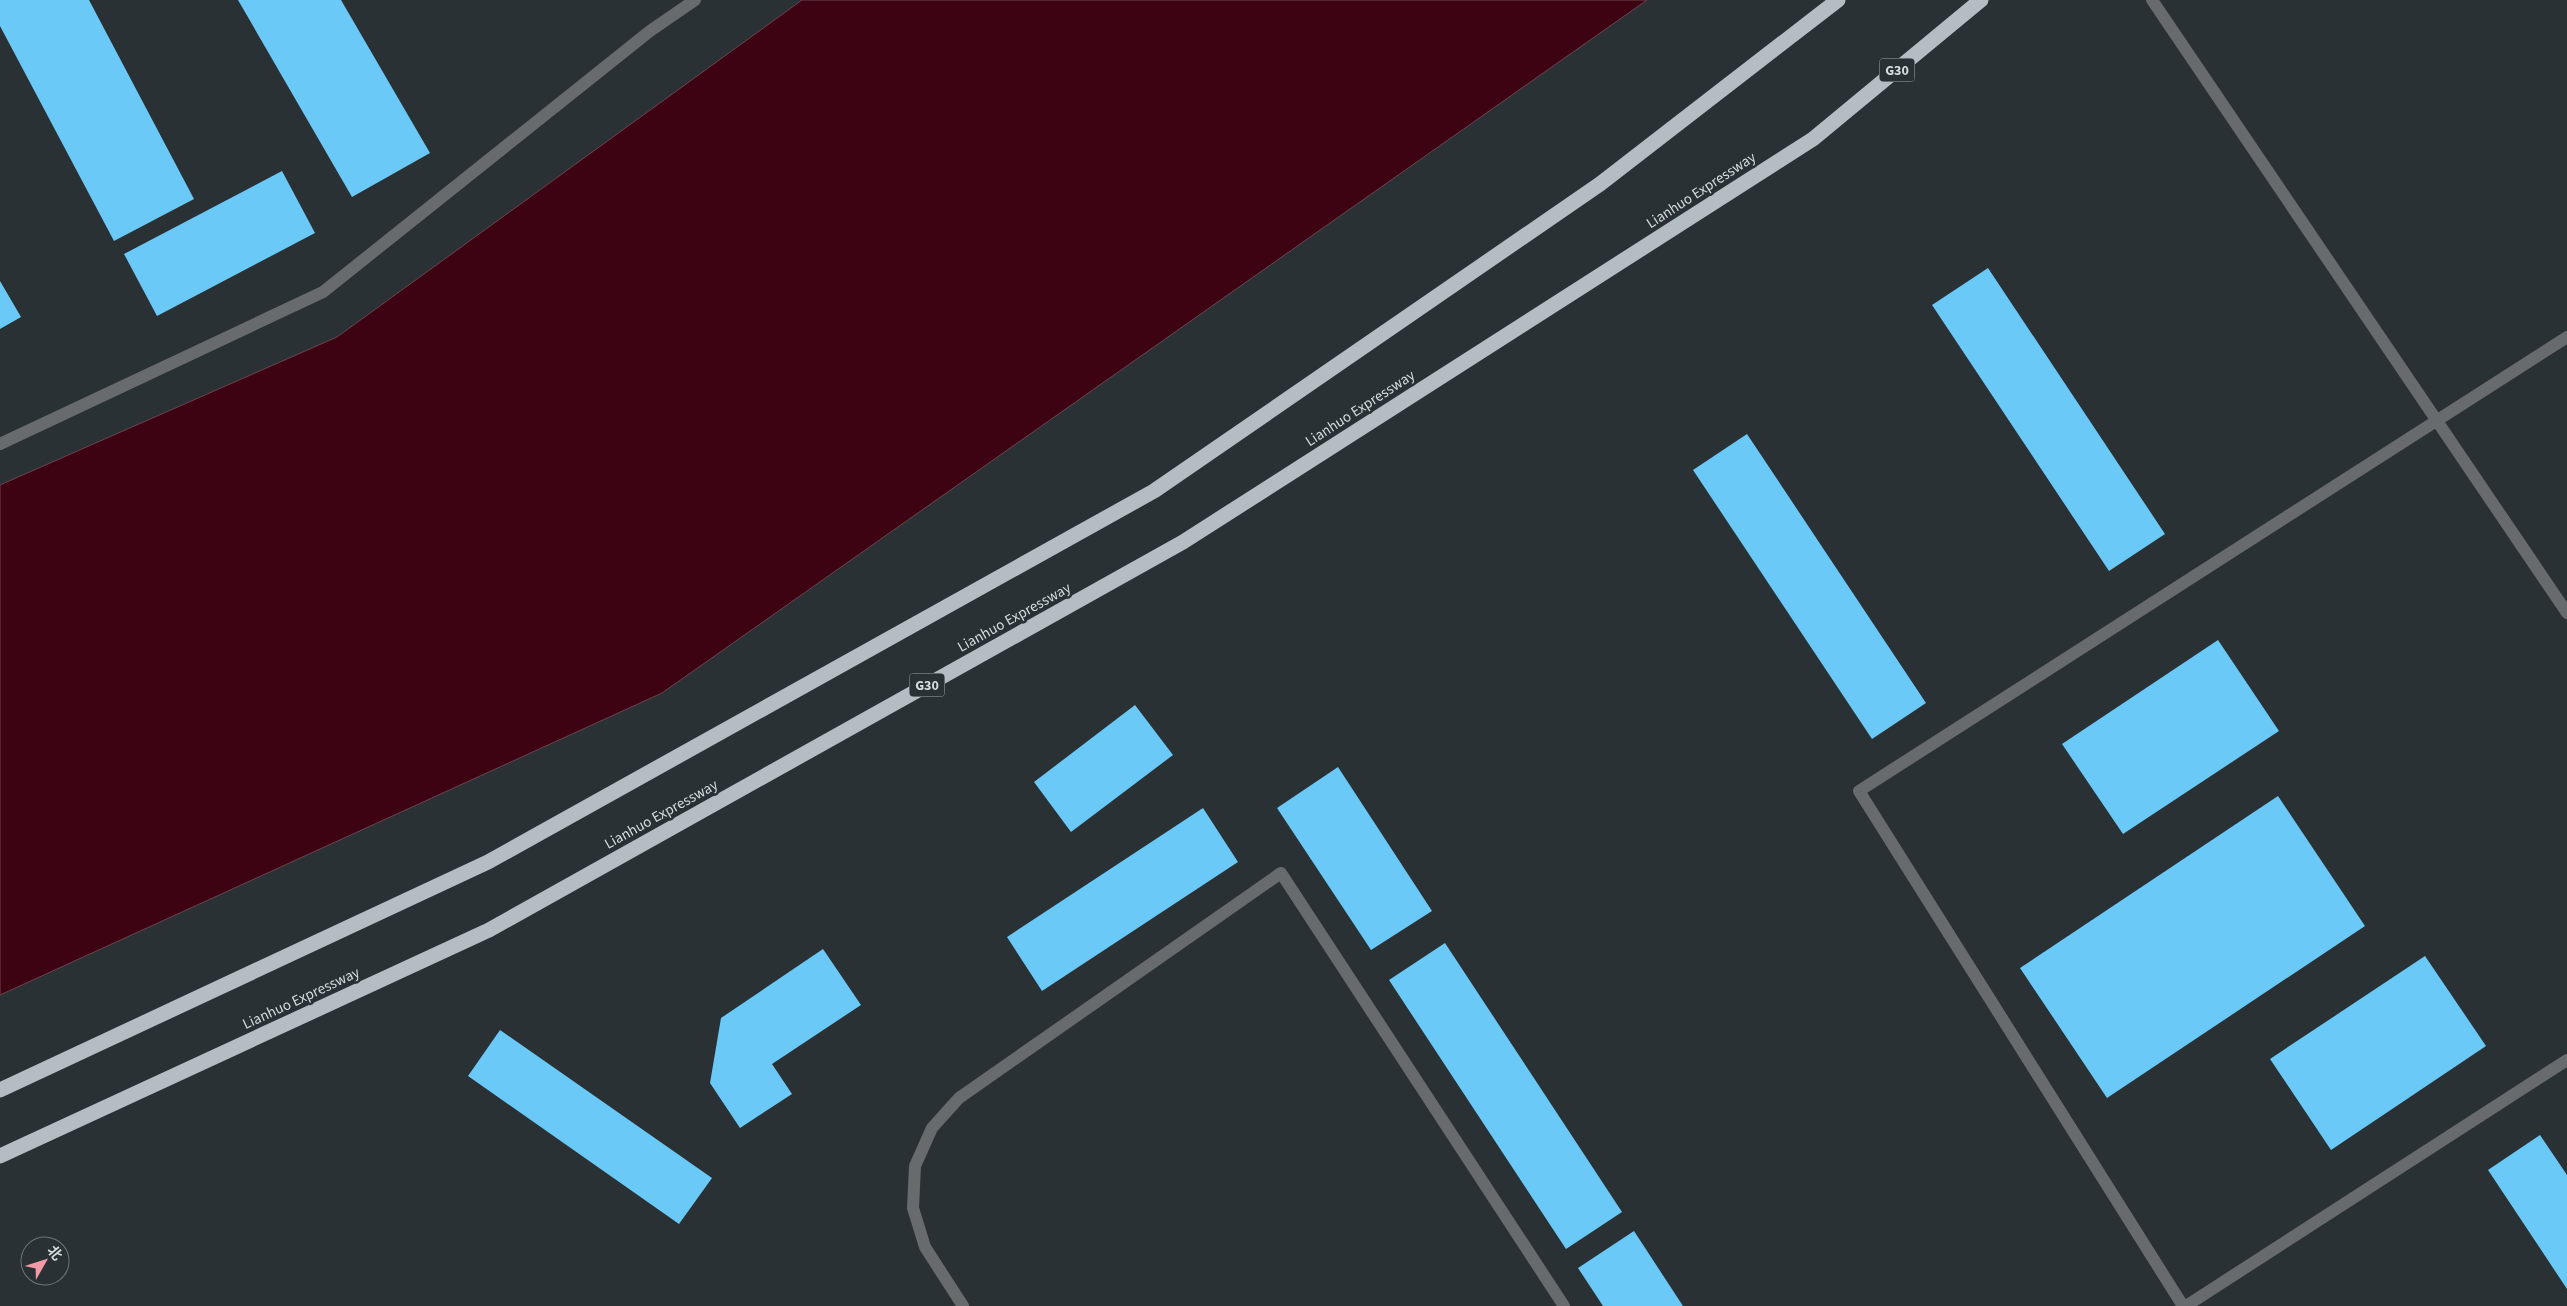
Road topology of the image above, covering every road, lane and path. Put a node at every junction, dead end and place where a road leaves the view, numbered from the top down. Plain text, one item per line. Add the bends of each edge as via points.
1 (695, 0) edge
2 (1838, 0) edge
3 (1982, 0) edge
4 (2152, 0) edge
5 (2567, 337) edge
6 (2436, 420) junction
7 (0, 444) edge
8 (2567, 613) edge
9 (2567, 1060) edge
10 (0, 1090) edge
11 (0, 1156) edge
12 (964, 1306) edge
13 (1564, 1306) edge
14 (2184, 1306) edge

1 - 7 street via 650,31 323,292
2 - 10 highway via 1600,184 1154,491 488,862
3 - 11 highway, Lianhuo Expressway / G30 via 1813,139 1166,552 488,930
4 - 6 street
5 - 6 street
6 - 8 street
6 - 14 street via 1859,790
9 - 14 street
12 - 13 street via 925,1247 914,1208 915,1166 932,1128 959,1098 1281,874

